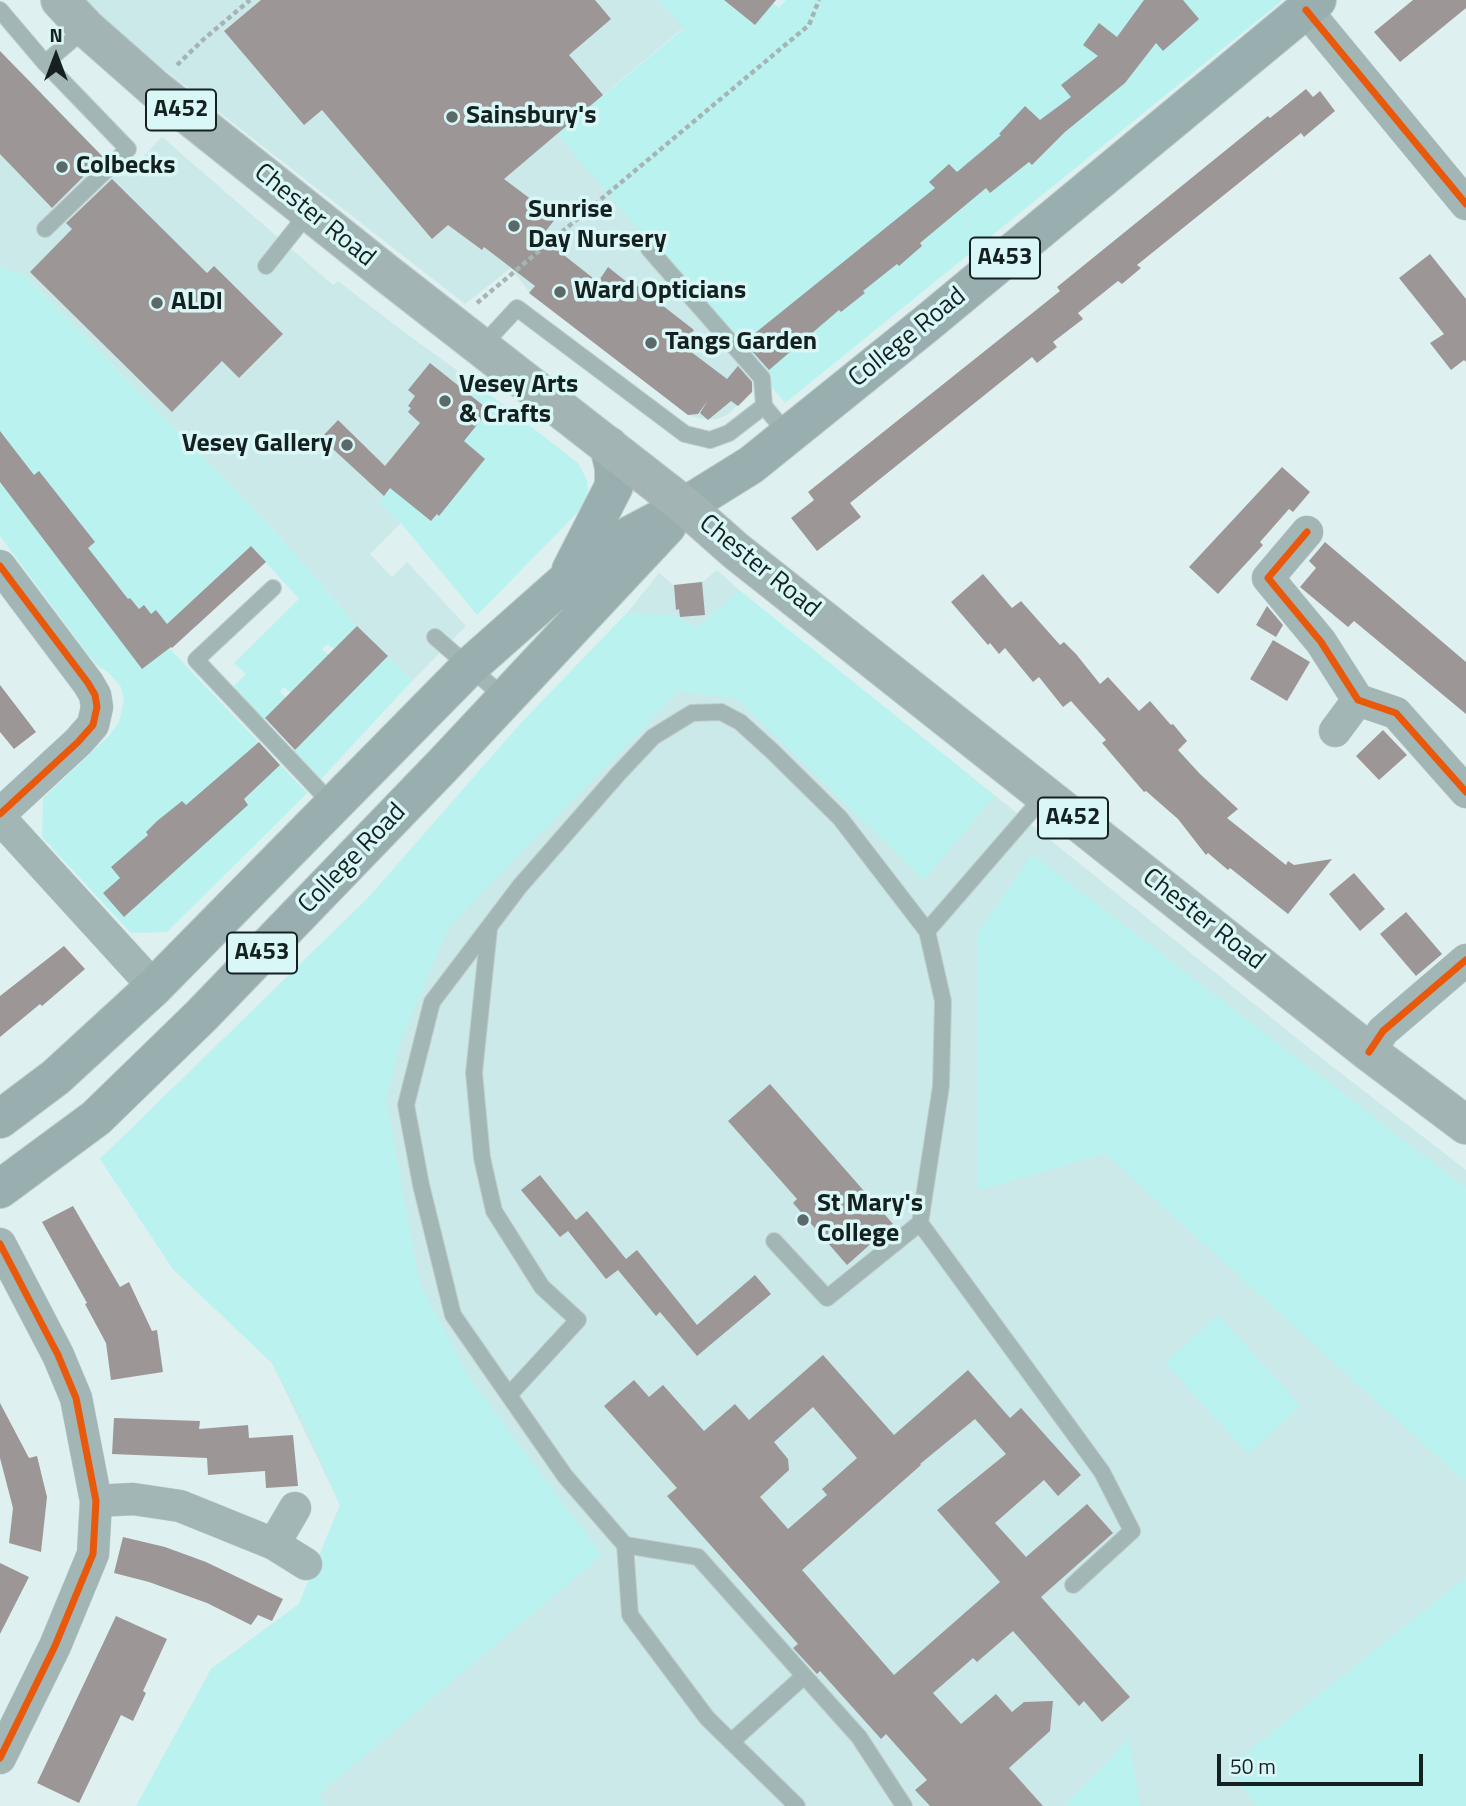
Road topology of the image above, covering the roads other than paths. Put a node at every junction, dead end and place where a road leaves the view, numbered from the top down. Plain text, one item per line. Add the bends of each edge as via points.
1 (60, 0) edge
2 (1311, 5) edge
3 (0, 10) edge
4 (86, 28) junction
5 (45, 63) junction
6 (1466, 204) edge
7 (309, 212) junction
8 (45, 229) dead end
9 (649, 249) dead end
10 (266, 266) dead end
11 (482, 346) junction
12 (764, 406) junction
13 (789, 436) junction
14 (609, 446) junction
15 (685, 506) junction
16 (1307, 532) dead end
17 (0, 566) edge
18 (566, 582) junction
19 (273, 588) dead end
20 (435, 637) dead end
21 (469, 667) junction
22 (505, 698) junction
23 (1358, 700) junction
24 (1335, 731) dead end
25 (1466, 792) edge
26 (1045, 795) junction
27 (334, 805) junction
28 (0, 816) edge
29 (489, 926) junction
30 (927, 932) junction
31 (1466, 960) edge
32 (154, 987) junction
33 (1369, 1052) junction
34 (0, 1119) edge
35 (1466, 1125) edge
36 (0, 1189) edge
37 (920, 1223) junction
38 (774, 1241) dead end
39 (0, 1244) edge
40 (509, 1395) junction
41 (96, 1501) junction
42 (295, 1508) dead end
43 (274, 1544) junction
44 (625, 1545) junction
45 (306, 1564) dead end
46 (1073, 1585) dead end
47 (804, 1676) junction
48 (731, 1742) junction
49 (0, 1758) edge
50 (797, 1806) edge
51 (904, 1806) edge

1 - 4 highway, Chester Road / A452
2 - 6 street
2 - 13 main road, College Road / A453
3 - 5 lane
4 - 5 lane
4 - 7 highway, Chester Road / A452
5 - 8 lane via 128,149
7 - 10 lane
7 - 11 highway, Chester Road / A452
9 - 12 lane via 762,378
11 - 12 lane via 517,308 685,433 710,440 729,433
11 - 14 highway, Chester Road / A452
12 - 13 lane
13 - 15 main road, College Road / A453
14 - 15 highway, Chester Road / A452
14 - 18 main road, College Road via 614,486
15 - 18 main road, College Road / A453 via 617,542
15 - 22 main road, College Road / A453
15 - 26 highway, Chester Road / A452
16 - 23 street via 1268,578 1321,642
17 - 28 street via 88,683 97,707 93,725 78,742
18 - 21 main road, College Road / A453
19 - 27 lane via 196,660
20 - 21 lane
21 - 22 lane
21 - 27 main road, College Road / A453
22 - 36 main road, College Road / A453 via 201,1016 96,1118
23 - 24 street
23 - 25 street via 1396,713
26 - 30 lane
26 - 33 highway, Chester Road / A452
27 - 32 main road, College Road / A453
28 - 32 street
29 - 30 lane via 653,737 692,713 721,712 740,722 840,818
29 - 40 lane via 432,1002 406,1105 453,1315
29 - 40 lane via 474,1073 482,1158 495,1211 542,1287 578,1320
30 - 37 lane via 943,1001 942,1074
31 - 33 street via 1383,1031
32 - 34 main road, College Road / A453 via 56,1077
33 - 35 highway, Chester Road / A452
37 - 38 lane via 827,1298
37 - 46 lane via 1102,1472 1132,1531
39 - 41 street via 76,1398
40 - 44 lane via 565,1476
41 - 43 street via 133,1499 180,1506
41 - 49 street via 93,1554 55,1646
42 - 43 street
43 - 45 street
44 - 47 lane via 698,1557
44 - 48 lane via 630,1615 707,1718
47 - 48 lane
47 - 51 lane via 859,1737
48 - 50 lane

